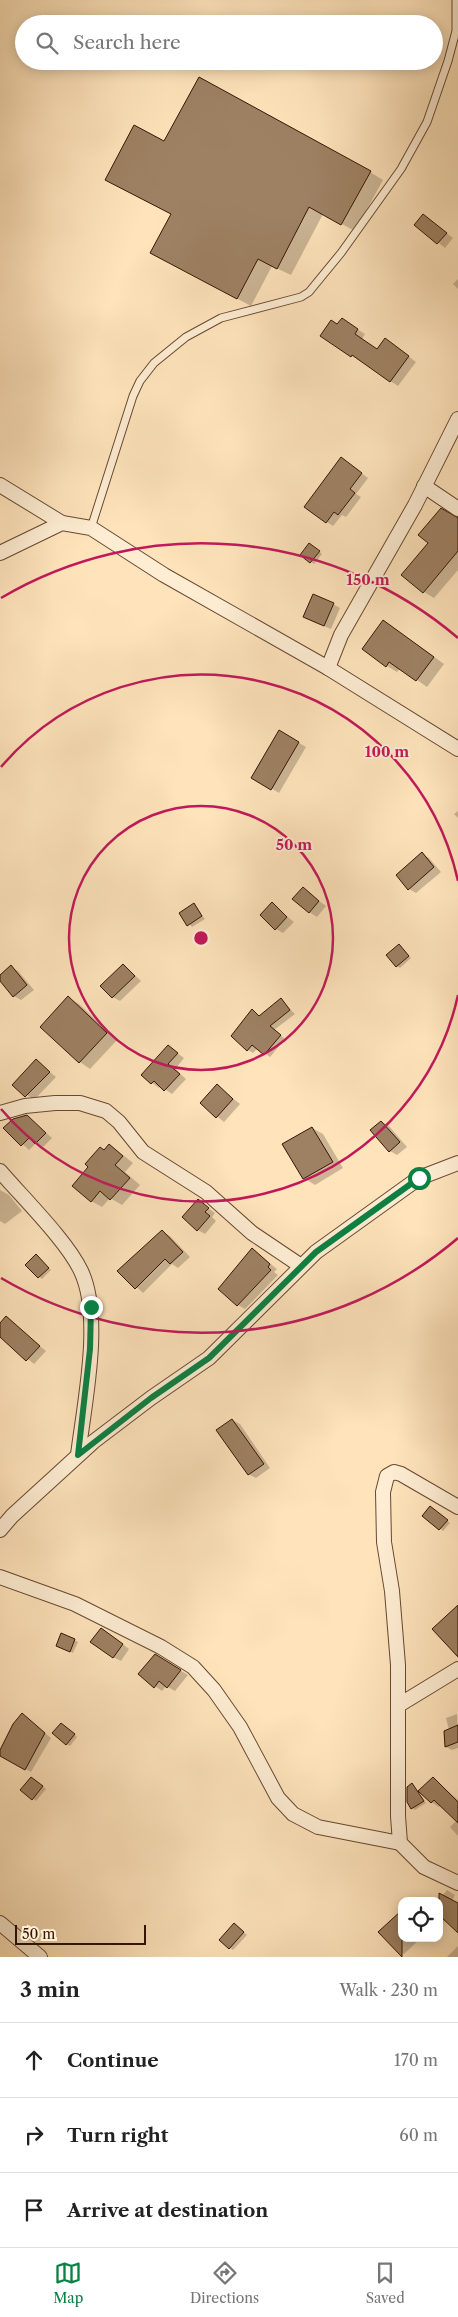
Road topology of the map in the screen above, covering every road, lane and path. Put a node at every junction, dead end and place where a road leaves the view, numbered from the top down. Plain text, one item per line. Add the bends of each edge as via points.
1 (456, 0) edge
2 (458, 419) edge
3 (0, 484) edge
4 (424, 486) junction
5 (458, 509) edge
6 (62, 523) junction
7 (91, 528) junction
8 (0, 553) edge
9 (328, 668) junction
10 (458, 748) edge
11 (0, 1113) edge
12 (458, 1163) edge
13 (0, 1170) edge
14 (301, 1266) junction
15 (78, 1455) junction
16 (458, 1507) edge
17 (0, 1530) edge
18 (0, 1577) edge
19 (458, 1669) edge
20 (399, 1705) junction
21 (400, 1843) junction
22 (458, 1883) edge
23 (0, 1923) edge
24 (40, 1957) edge

1 - 7 lane via 456,31 448,61 426,122 401,169 309,292 286,302 221,318 186,337 154,364 133,396
2 - 4 street
3 - 6 street
4 - 5 street
4 - 9 street via 341,635
6 - 7 street
6 - 8 street
7 - 9 street via 164,575
9 - 10 street
11 - 14 street via 55,1103 80,1103 106,1111 143,1152 206,1192 252,1233
12 - 14 street via 419,1178
13 - 15 street via 81,1271 91,1307
14 - 15 street via 209,1358
15 - 17 street
16 - 20 street via 401,1474 394,1472 387,1476 382,1492 384,1542 392,1591
18 - 21 street via 75,1604 161,1646 192,1667 214,1690 240,1727 278,1798 293,1814 318,1827
19 - 20 street
20 - 21 street
21 - 22 street via 424,1867
23 - 24 street

